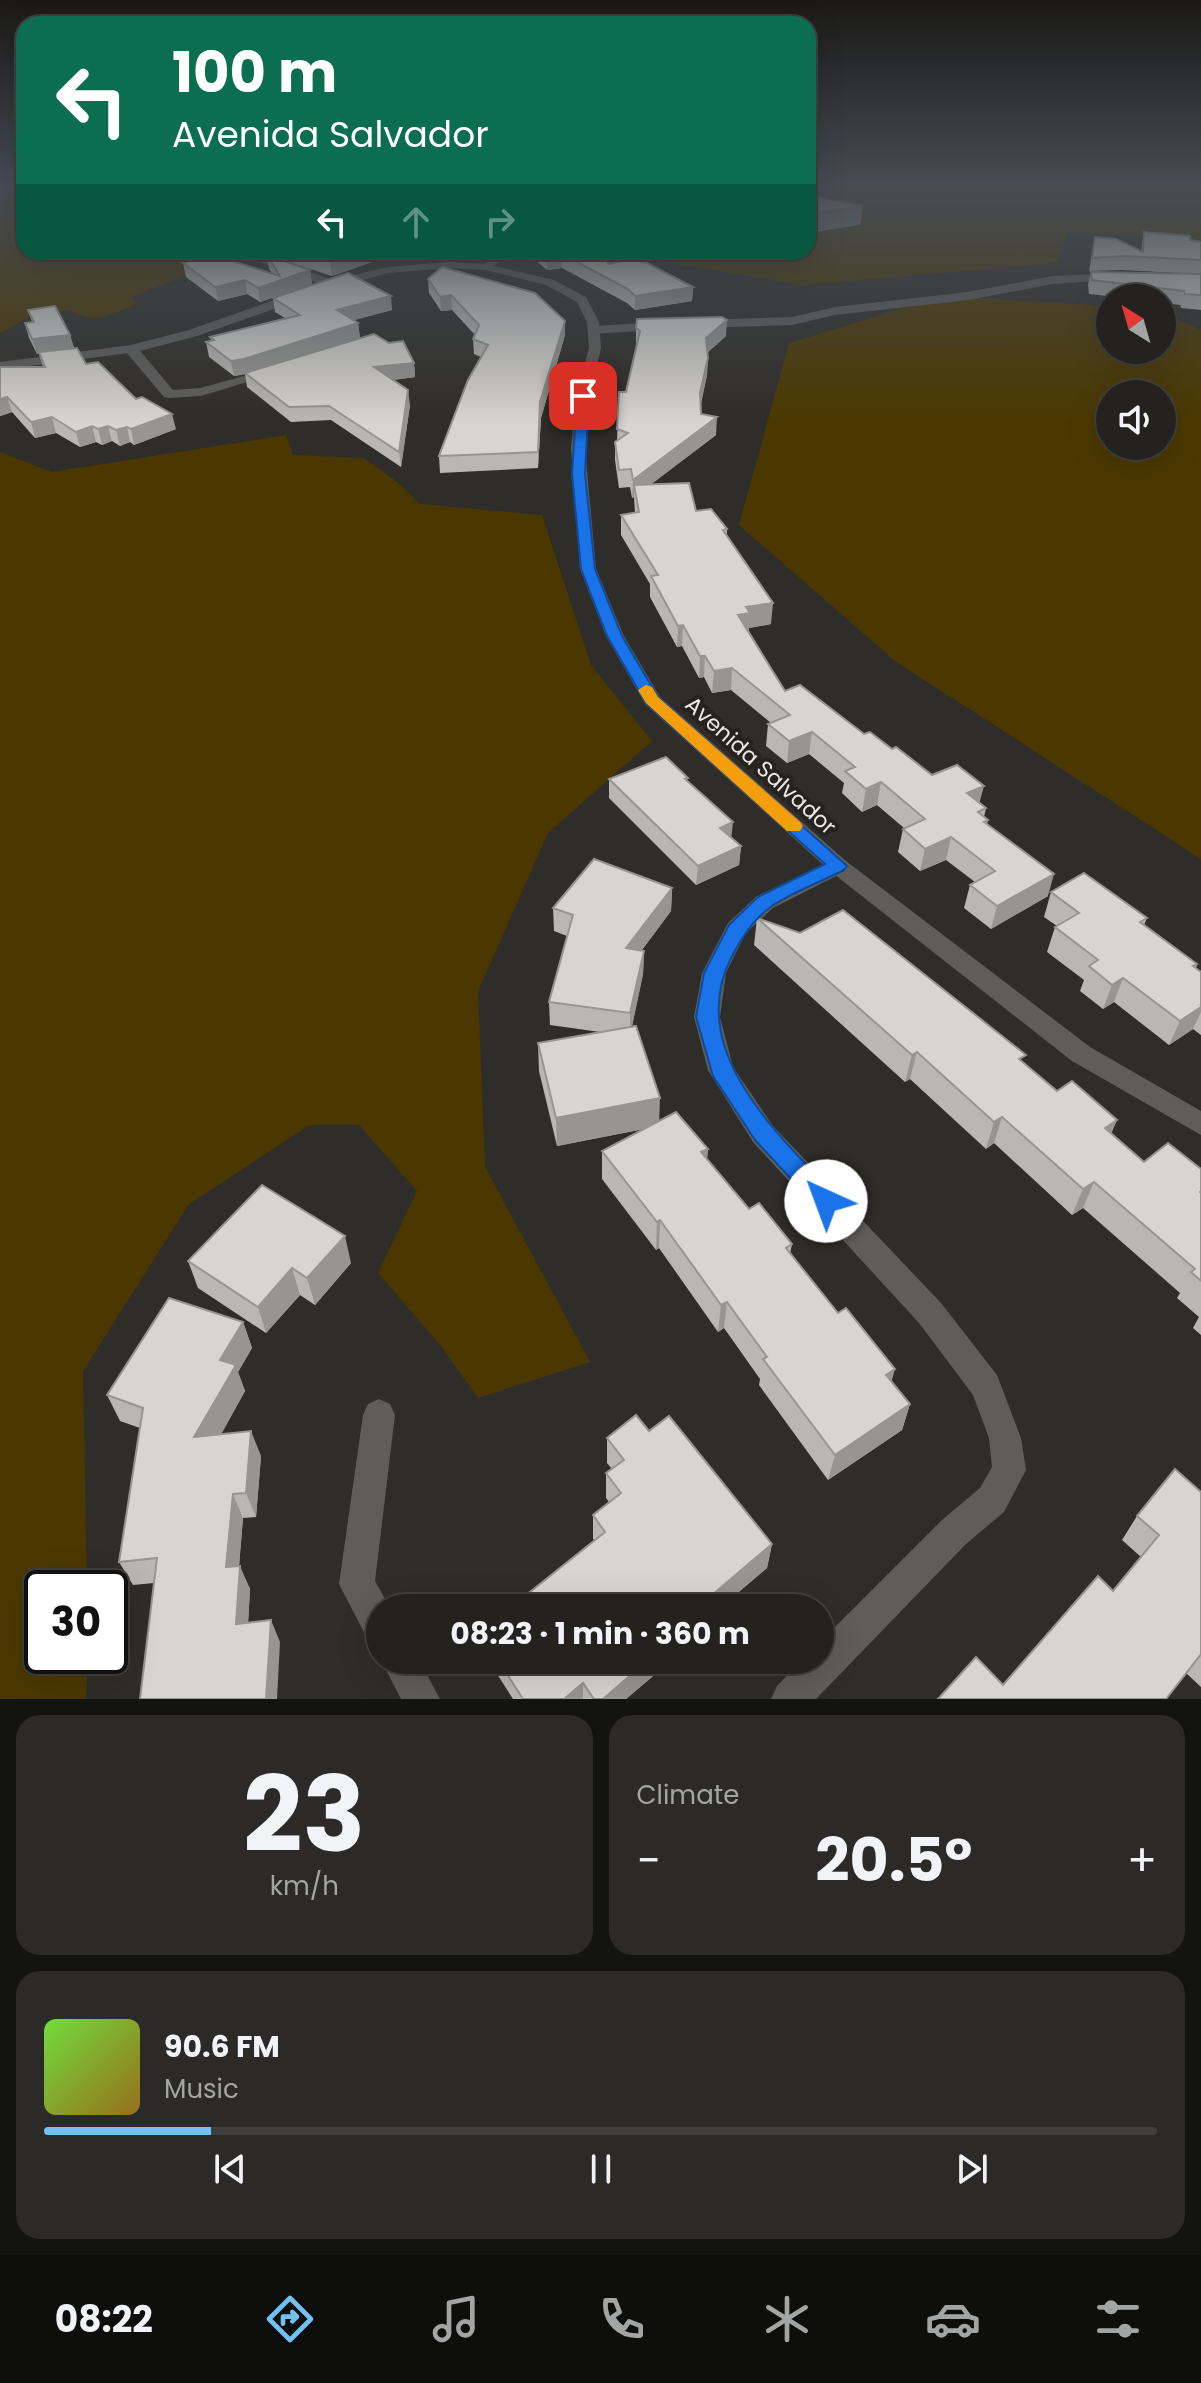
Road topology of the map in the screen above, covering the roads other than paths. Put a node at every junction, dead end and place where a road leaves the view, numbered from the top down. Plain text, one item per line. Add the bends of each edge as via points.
1 (276, 264) edge
2 (455, 264) edge
3 (502, 264) edge
4 (1134, 277) edge
5 (333, 284) junction
6 (835, 311) junction
7 (684, 317) edge
8 (669, 318) edge
9 (593, 326) junction
10 (131, 349) junction
11 (0, 366) edge
12 (283, 370) edge
13 (838, 866) junction
14 (1201, 1124) edge
15 (379, 1415) dead end
16 (366, 1600) edge
17 (407, 1674) edge
18 (421, 1699) edge
19 (790, 1699) edge

1 - 5 street
2 - 5 street via 388,270
3 - 9 street via 582,300
4 - 6 street via 1053,280
5 - 10 street via 248,316
6 - 7 street
6 - 9 street via 792,321
8 - 9 street
9 - 13 street, Avenida Salvador via 595,348 578,448 580,499 588,569 615,636 652,700
10 - 11 street
10 - 12 street via 169,394 201,392
13 - 14 street, Avenida Salvador via 1081,1054
13 - 19 street via 765,902 736,929 714,973 707,1017 721,1070 763,1134 930,1313 986,1386 1005,1438 1009,1470 992,1500
15 - 16 street via 357,1584
17 - 18 street

